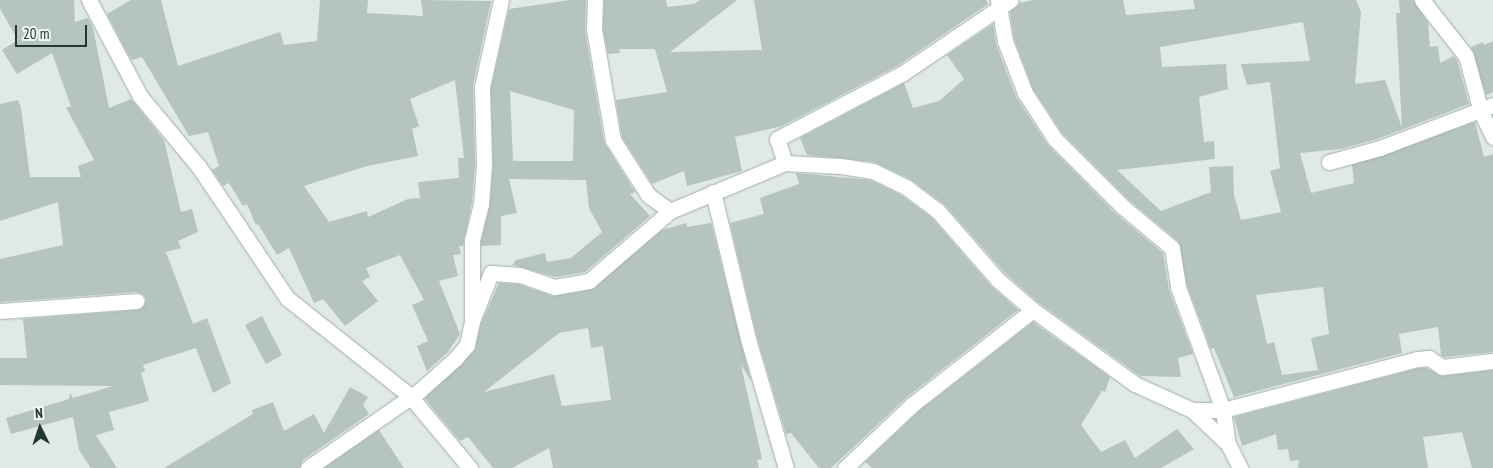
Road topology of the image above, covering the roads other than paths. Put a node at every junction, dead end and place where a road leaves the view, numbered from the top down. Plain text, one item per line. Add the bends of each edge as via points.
1 (89, 0) edge
2 (501, 0) edge
3 (595, 0) edge
4 (1011, 0) edge
5 (1422, 0) edge
6 (998, 5) edge
7 (1487, 108) edge
8 (1493, 137) edge
9 (1329, 162) dead end
10 (785, 163) junction
11 (713, 192) junction
12 (670, 211) junction
13 (137, 301) dead end
14 (1034, 310) junction
15 (0, 311) edge
16 (472, 321) junction
17 (1493, 361) edge
18 (410, 396) junction
19 (1192, 410) junction
20 (1223, 410) junction
21 (1228, 444) junction
22 (308, 468) edge
23 (470, 468) edge
24 (786, 468) edge
25 (845, 468) edge
26 (1240, 468) edge

1 - 18 street via 140,96 199,167 287,298
2 - 16 street via 483,77 484,164 481,204 472,240
3 - 12 street via 594,29 613,140 648,195
4 - 6 street
5 - 7 street via 1466,56
6 - 10 street via 903,72 777,140
6 - 20 street via 1006,41 1025,93 1055,139 1124,207 1172,248 1178,287
7 - 8 street
7 - 9 street via 1380,148
10 - 11 street
10 - 14 street via 873,171 906,187 937,210 998,280
11 - 12 street
11 - 24 street via 748,339
12 - 16 street via 589,281 555,287 520,275 491,273
13 - 15 street
14 - 19 street via 1135,384
14 - 25 street via 913,404
16 - 18 street via 467,345
17 - 20 street via 1442,368 1429,358 1417,359
18 - 22 street
18 - 23 street
19 - 20 street
19 - 21 street
20 - 21 street
21 - 26 street

